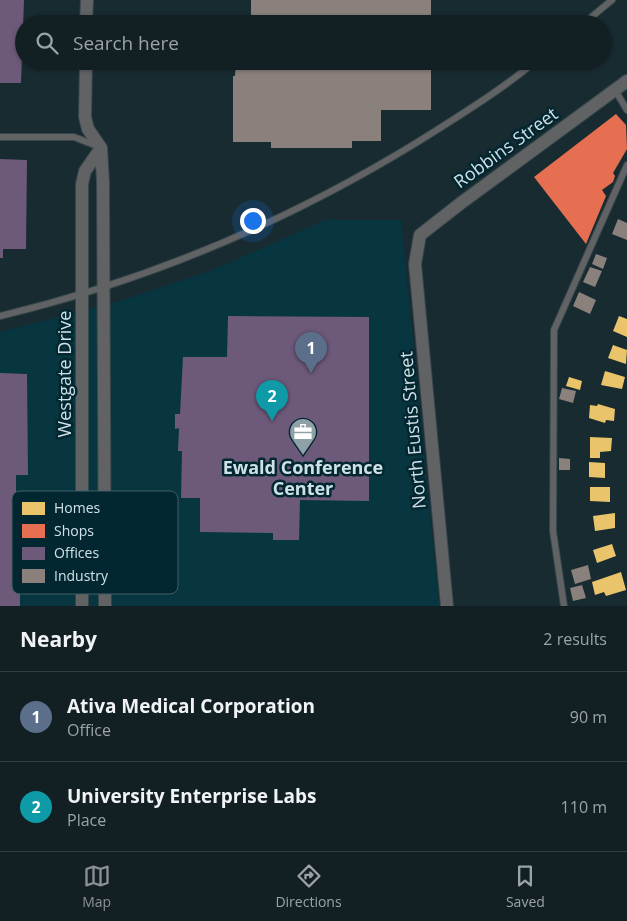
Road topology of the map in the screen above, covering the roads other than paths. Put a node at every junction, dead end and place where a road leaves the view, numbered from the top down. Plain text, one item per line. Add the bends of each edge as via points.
1 (87, 0) edge
2 (612, 0) edge
3 (86, 15) edge
4 (594, 15) edge
5 (86, 70) edge
6 (523, 70) edge
7 (627, 81) edge
8 (615, 90) junction
9 (627, 110) edge
10 (0, 136) edge
11 (101, 148) junction
12 (627, 165) edge
13 (416, 251) joint
14 (103, 287) junction
15 (82, 294) junction
16 (0, 316) edge
17 (82, 491) edge
18 (104, 491) edge
19 (447, 606) edge
20 (564, 606) edge

1 - 3 street
2 - 4 lane
5 - 11 street via 85,117 88,129
6 - 14 lane via 426,136 329,192 215,245
7 - 8 street, Robbins Street
8 - 9 lane
8 - 13 street, Robbins Street via 433,224 420,235
10 - 11 lane via 74,137
11 - 14 street
11 - 15 street, Westgate Drive via 85,172 82,184
12 - 20 lane via 554,330 553,523
13 - 19 street, North Eustis Street
14 - 15 lane
14 - 18 street
15 - 16 lane
15 - 17 street, Westgate Drive

